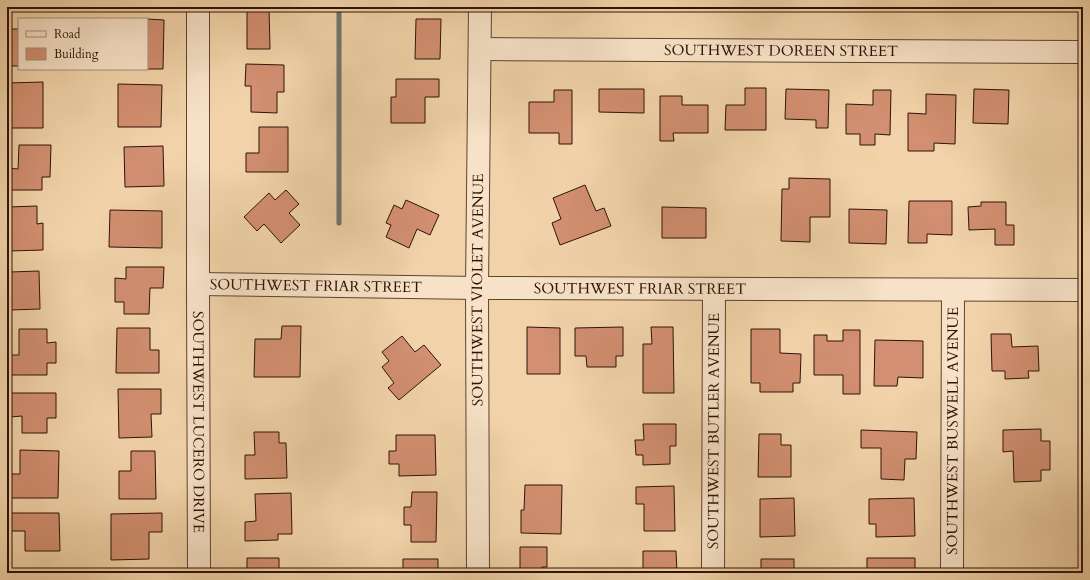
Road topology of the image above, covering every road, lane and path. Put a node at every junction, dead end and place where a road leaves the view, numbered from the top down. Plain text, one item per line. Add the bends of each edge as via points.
1 (198, 7) edge
2 (480, 7) edge
3 (480, 49) junction
4 (1083, 52) edge
5 (198, 284) junction
6 (477, 288) junction
7 (714, 290) junction
8 (953, 290) junction
9 (1083, 290) edge
10 (199, 573) edge
11 (478, 573) edge
12 (713, 573) edge
13 (952, 573) edge

1 - 5 street, SOUTHWEST LUCERO DRIVE
2 - 3 street, SOUTHWEST VIOLET AVENUE
3 - 4 street, SOUTHWEST DOREEN STREET
3 - 6 street, SOUTHWEST VIOLET AVENUE
5 - 6 street, SOUTHWEST FRIAR STREET
5 - 10 street, SOUTHWEST LUCERO DRIVE
6 - 7 street, SOUTHWEST FRIAR STREET
6 - 11 street, SOUTHWEST VIOLET AVENUE
7 - 8 street, SOUTHWEST FRIAR STREET
7 - 12 street, SOUTHWEST BUTLER AVENUE
8 - 9 street, SOUTHWEST FRIAR STREET
8 - 13 street, SOUTHWEST BUSWELL AVENUE

